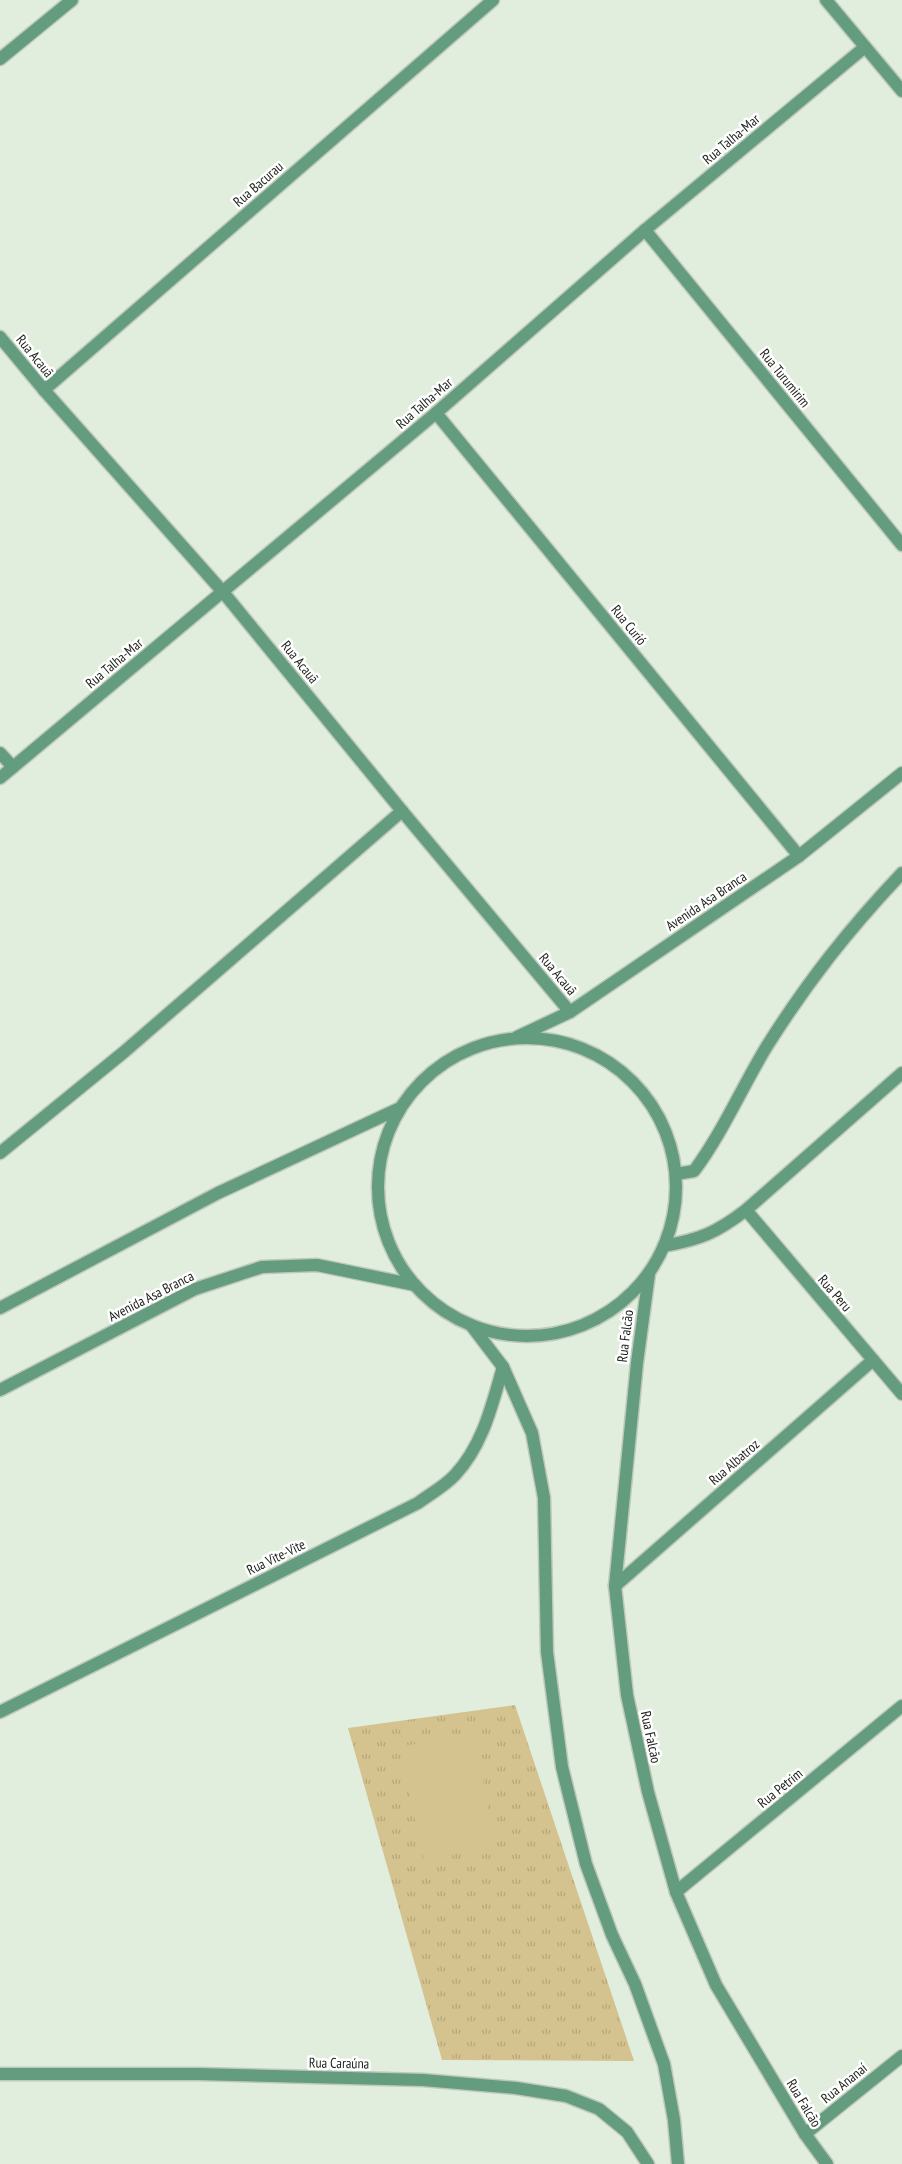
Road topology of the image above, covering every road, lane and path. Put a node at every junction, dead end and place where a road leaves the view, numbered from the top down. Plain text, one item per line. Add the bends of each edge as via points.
1 (72, 0) edge
2 (493, 0) edge
3 (826, 0) edge
4 (865, 47) junction
5 (0, 60) edge
6 (902, 91) edge
7 (645, 230) junction
8 (0, 337) edge
9 (44, 390) junction
10 (436, 413) junction
11 (902, 545) edge
12 (223, 592) junction
13 (0, 752) edge
14 (13, 767) junction
15 (902, 773) edge
16 (0, 778) edge
17 (402, 811) junction
18 (799, 856) junction
19 (902, 873) edge
20 (570, 1012) junction
21 (516, 1037) junction
22 (902, 1073) edge
23 (398, 1109) junction
24 (0, 1153) edge
25 (676, 1174) junction
26 (746, 1210) junction
27 (664, 1246) junction
28 (649, 1274) junction
29 (415, 1286) junction
30 (0, 1308) edge
31 (471, 1325) junction
32 (873, 1360) junction
33 (503, 1367) junction
34 (0, 1390) edge
35 (902, 1394) edge
36 (615, 1586) junction
37 (902, 1706) edge
38 (0, 1712) edge
39 (676, 1892) junction
40 (902, 2056) edge
41 (0, 2074) edge
42 (805, 2134) junction
43 (648, 2164) edge
44 (678, 2164) edge
45 (827, 2164) edge

1 - 5 street
2 - 9 street, Rua Bacurau
3 - 4 street
4 - 6 street
4 - 7 street, Rua Talha-Mar
7 - 10 street, Rua Talha-Mar
7 - 11 street, Rua Turumirim
8 - 9 street, Rua Acauã
9 - 12 street, Rua Acauã
10 - 12 street, Rua Talha-Mar
10 - 18 street, Rua Curió
12 - 14 street, Rua Talha-Mar
12 - 17 street, Rua Acauã
13 - 14 street
14 - 16 street, Rua Talha-Mar
15 - 18 street, Avenida Asa Branca
17 - 20 street, Rua Acauã
17 - 24 street via 124,1052
18 - 20 street, Avenida Asa Branca
19 - 25 street via 858,919 811,979 766,1048 694,1171
20 - 21 street, Avenida Asa Branca
21 - 23 street via 470,1048 429,1072
21 - 25 street via 562,1041 605,1060 640,1090 664,1129
22 - 26 street
23 - 29 street via 381,1152 378,1200 390,1246
23 - 30 street via 218,1193
25 - 27 street via 675,1211
26 - 27 street via 724,1226 695,1240
26 - 32 street, Rua Peru
27 - 28 street
28 - 31 street via 621,1303 587,1324 549,1334 509,1336
28 - 36 street, Rua Falcão
29 - 31 street via 441,1309
29 - 34 street, Avenida Asa Branca via 317,1265 262,1267 195,1288
31 - 33 street
32 - 35 street, Rua Peru
32 - 36 street, Rua Albatroz
33 - 38 street, Rua Vite-Vite via 477,1445 454,1476 418,1503
33 - 44 street via 532,1433 544,1498 547,1652 562,1767 586,1864 664,2064
36 - 39 street, Rua Falcão via 627,1695 648,1792
37 - 39 street, Rua Petrim
39 - 42 street, Rua Falcão via 716,1985
40 - 42 street, Rua Ananaí
41 - 43 street, Rua Caraúna via 198,2074 423,2080 516,2088 566,2096 599,2108 627,2132
42 - 45 street, Rua Falcão

